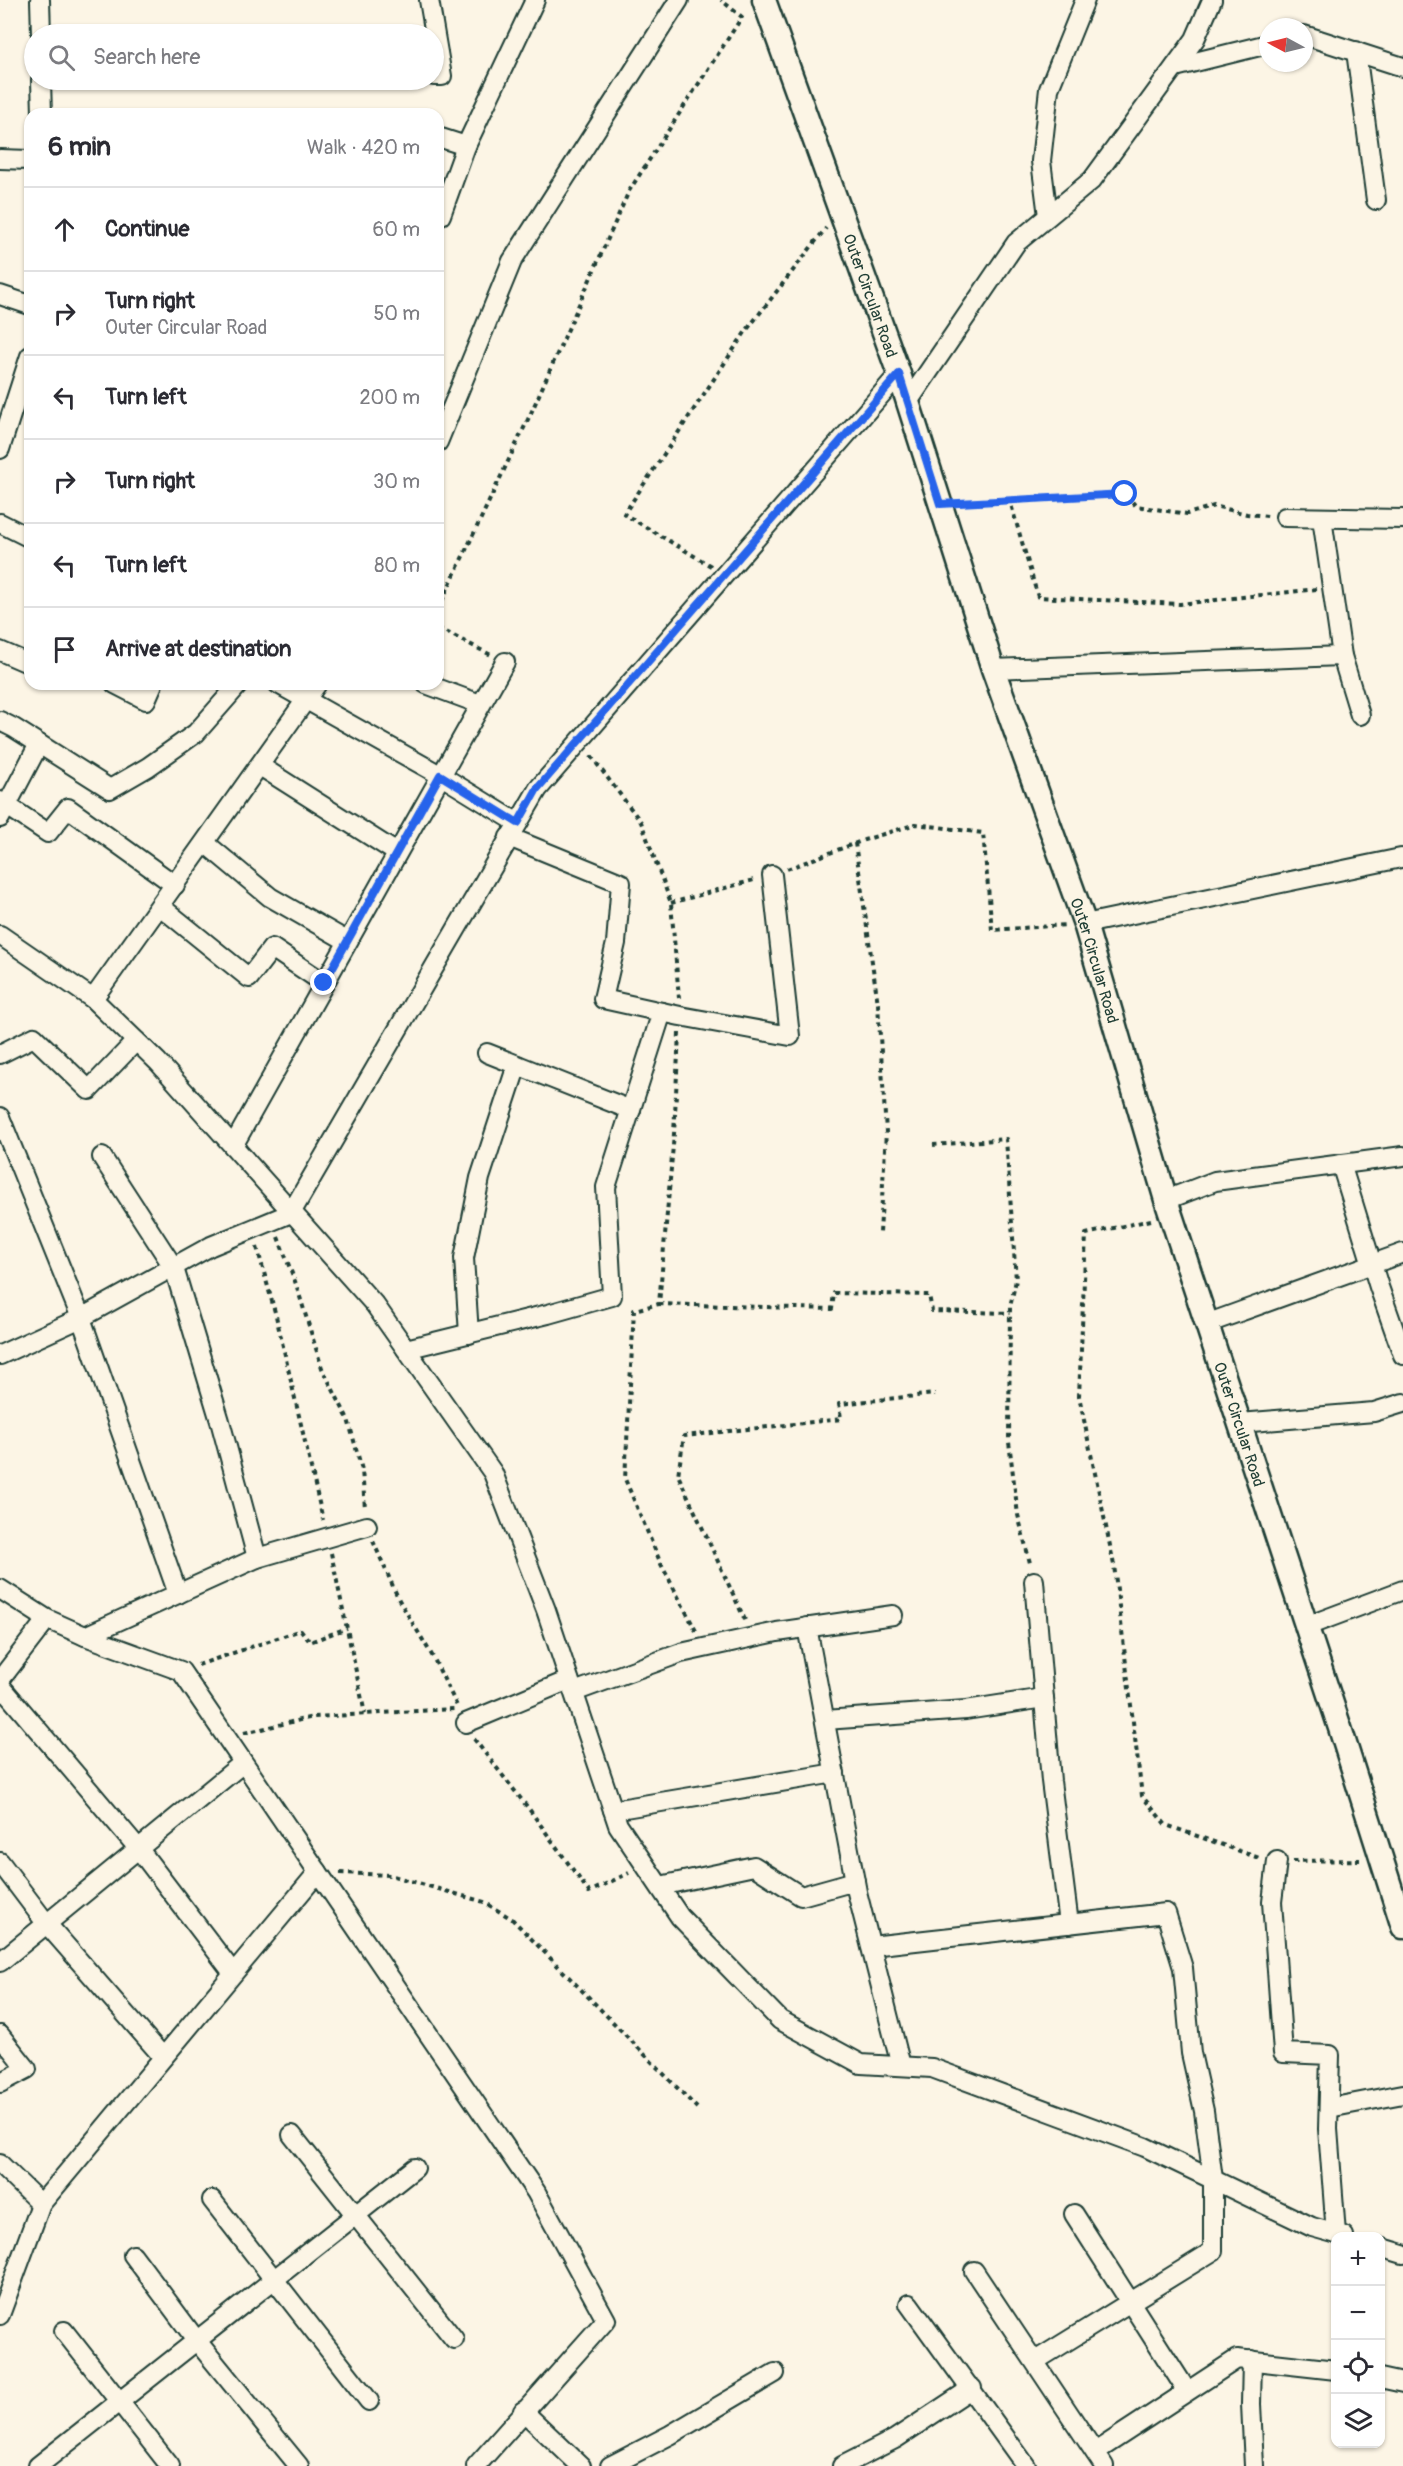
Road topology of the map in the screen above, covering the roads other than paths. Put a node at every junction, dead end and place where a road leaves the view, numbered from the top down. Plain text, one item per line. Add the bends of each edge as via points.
1 (40, 0) edge
2 (429, 0) edge
3 (536, 0) edge
4 (678, 0) edge
5 (764, 0) edge
6 (1085, 0) edge
7 (1212, 0) edge
8 (41, 24) edge
9 (433, 24) edge
10 (1313, 38) edge
11 (1259, 46) edge
12 (1356, 51) junction
13 (1175, 67) junction
14 (1403, 67) edge
15 (41, 90) edge
16 (42, 108) edge
17 (444, 139) edge
18 (466, 146) junction
19 (0, 159) edge
20 (24, 160) edge
21 (1376, 200) dead end
22 (444, 207) edge
23 (1048, 216) junction
24 (0, 295) edge
25 (24, 303) edge
26 (24, 374) edge
27 (899, 374) junction
28 (908, 402) junction
29 (444, 427) edge
30 (0, 448) edge
31 (1285, 517) road end
32 (1322, 518) junction
33 (1403, 519) edge
34 (0, 523) edge
35 (24, 535) edge
36 (0, 651) edge
37 (1342, 656) junction
38 (24, 661) edge
39 (505, 662) road end
40 (993, 669) junction
41 (126, 690) edge
42 (150, 690) edge
43 (234, 690) edge
44 (442, 690) edge
45 (312, 692) edge
46 (480, 704) junction
47 (1360, 715) dead end
48 (0, 721) edge
49 (39, 744) junction
50 (260, 766) junction
51 (440, 775) junction
52 (2, 808) edge
53 (513, 830) junction
54 (205, 843) junction
55 (397, 853) junction
56 (1401, 858) dead end
57 (772, 875) road end
58 (175, 885) junction
59 (160, 906) junction
60 (1085, 924) junction
61 (0, 935) edge
62 (347, 941) junction
63 (324, 983) junction
64 (93, 999) junction
65 (671, 1014) junction
66 (136, 1041) junction
67 (487, 1053) dead end
68 (0, 1054) edge
69 (517, 1065) junction
70 (631, 1110) junction
71 (0, 1117) edge
72 (233, 1146) junction
73 (1403, 1156) edge
74 (102, 1157) dead end
75 (1341, 1164) junction
76 (1168, 1208) junction
77 (291, 1213) junction
78 (1403, 1253) edge
79 (1372, 1263) junction
80 (174, 1268) junction
81 (81, 1318) junction
82 (1206, 1324) junction
83 (469, 1334) junction
84 (406, 1349) junction
85 (0, 1355) edge
86 (1403, 1355) edge
87 (1403, 1403) edge
88 (1239, 1423) junction
89 (367, 1526) road end
90 (257, 1558) junction
91 (1034, 1581) road end
92 (0, 1590) edge
93 (1403, 1590) edge
94 (178, 1594) junction
95 (893, 1615) dead end
96 (47, 1619) junction
97 (1307, 1626) junction
98 (807, 1627) junction
99 (85, 1636) junction
100 (0, 1680) edge
101 (0, 1685) edge
102 (572, 1686) junction
103 (1044, 1698) junction
104 (462, 1716) road end
105 (825, 1720) junction
106 (243, 1763) junction
107 (836, 1773) junction
108 (613, 1810) junction
109 (138, 1848) junction
110 (1277, 1861) road end
111 (0, 1862) edge
112 (318, 1872) junction
113 (855, 1881) junction
114 (660, 1886) junction
115 (46, 1923) junction
116 (1069, 1924) junction
117 (1403, 1927) edge
118 (871, 1946) junction
119 (0, 1962) edge
120 (233, 1973) junction
121 (0, 2035) edge
122 (163, 2057) junction
123 (902, 2067) junction
124 (0, 2083) edge
125 (1403, 2094) edge
126 (1329, 2108) junction
127 (292, 2135) dead end
128 (0, 2164) edge
129 (415, 2168) dead end
130 (1213, 2180) junction
131 (212, 2200) dead end
132 (41, 2204) junction
133 (1074, 2214) dead end
134 (355, 2216) junction
135 (1331, 2232) edge
136 (1340, 2232) edge
137 (1385, 2249) edge
138 (1403, 2254) edge
139 (133, 2255) dead end
140 (974, 2271) dead end
141 (274, 2280) junction
142 (1130, 2302) junction
143 (909, 2304) dead end
144 (0, 2312) edge
145 (64, 2331) dead end
146 (454, 2339) dead end
147 (197, 2341) junction
148 (1251, 2360) junction
149 (1035, 2361) junction
150 (1331, 2370) edge
151 (776, 2373) dead end
152 (1385, 2379) edge
153 (1403, 2383) edge
154 (972, 2388) junction
155 (1187, 2391) junction
156 (369, 2400) dead end
157 (120, 2401) junction
158 (523, 2411) junction
159 (1099, 2459) edge
160 (38, 2466) edge
161 (170, 2466) edge
162 (299, 2466) edge
163 (476, 2466) edge
164 (581, 2466) edge
165 (610, 2466) edge
166 (842, 2466) edge
167 (1026, 2466) edge
168 (1254, 2466) edge

1 - 8 street
2 - 9 street
3 - 18 street
4 - 29 street via 512,261
5 - 27 street, Outer Circular Road
6 - 23 street via 1049,89 1041,161
7 - 13 street via 1196,39
10 - 12 street
11 - 13 street
12 - 14 street
12 - 21 street
13 - 23 street via 1092,180
15 - 16 street
17 - 18 street
18 - 22 street
19 - 20 street
23 - 28 street via 1016,243
24 - 25 street
26 - 30 street
27 - 28 street, Outer Circular Road
27 - 53 street via 537,789
28 - 40 street, Outer Circular Road
31 - 32 street
32 - 33 street
32 - 37 street
34 - 35 street
36 - 38 street
37 - 40 street
37 - 47 street
39 - 46 street
40 - 60 street, Outer Circular Road
41 - 42 street via 146,700
43 - 49 street via 196,732 110,789
44 - 46 street
45 - 50 street
45 - 51 street
46 - 51 street
48 - 49 street
49 - 52 street
50 - 54 street
50 - 55 street
51 - 53 street
51 - 55 street
52 - 58 street via 48,833 68,808
53 - 65 street via 621,883 616,943 603,999
53 - 77 street
54 - 58 street
54 - 62 street via 270,897
55 - 62 street
56 - 60 street
57 - 65 street via 790,1036
58 - 59 street
59 - 63 street via 249,978 272,948
59 - 64 street
60 - 76 street, Outer Circular Road
61 - 64 street
62 - 63 street
63 - 72 street
64 - 66 street
65 - 70 street
66 - 68 street via 89,1090 34,1037
66 - 72 street
67 - 69 street
69 - 70 street
69 - 83 street via 480,1178 464,1258
70 - 83 street via 606,1187 612,1296
71 - 81 street
72 - 77 street
73 - 75 street
74 - 80 street
75 - 76 street via 1215,1181
75 - 79 street
76 - 82 street, Outer Circular Road
77 - 80 street via 211,1246
77 - 84 street via 375,1305
78 - 79 street
79 - 82 street
79 - 86 street
80 - 81 street
80 - 90 street
81 - 85 street
81 - 94 street
82 - 88 street, Outer Circular Road
83 - 84 street
84 - 102 street via 493,1473
87 - 88 street via 1374,1412
88 - 97 street, Outer Circular Road
89 - 90 street
90 - 94 street
91 - 103 street
92 - 96 street
93 - 97 street
94 - 99 street
95 - 98 street
96 - 99 street
96 - 100 street
97 - 117 street, Outer Circular Road
98 - 102 street via 681,1653
98 - 105 street
99 - 106 street via 181,1671
101 - 109 street
102 - 104 street
102 - 108 street
103 - 105 street via 966,1710
103 - 116 street
105 - 107 street
106 - 109 street
106 - 112 street
107 - 108 street
107 - 113 street
108 - 114 street via 618,1825
109 - 115 street
109 - 120 street
110 - 126 street via 1272,1902 1283,2053 1330,2055
111 - 115 street
112 - 120 street
112 - 158 street via 536,2192 606,2320
113 - 114 street via 801,1896 754,1866
113 - 118 street
114 - 123 street via 680,1917 780,2020 861,2064
115 - 119 street
115 - 122 street
116 - 118 street
116 - 130 street via 1166,1913 1183,1968 1191,2053
118 - 123 street
120 - 122 street
121 - 124 street via 27,2068
122 - 132 street
123 - 130 street via 932,2068 1145,2147
125 - 126 street
126 - 136 street
127 - 134 street
128 - 132 street
129 - 134 street
130 - 135 street
130 - 142 street via 1213,2251
131 - 141 street
132 - 144 street
133 - 142 street
134 - 141 street
134 - 146 street
137 - 138 street
139 - 147 street
140 - 149 street
141 - 147 street
141 - 156 street
142 - 149 street
142 - 155 street
143 - 154 street
145 - 157 street
147 - 157 street
147 - 162 street
148 - 150 street
148 - 155 street via 1237,2359
148 - 168 street
149 - 159 street
151 - 165 street
152 - 153 street
154 - 166 street via 895,2439
154 - 167 street
155 - 159 street
157 - 160 street
157 - 161 street
158 - 163 street
158 - 164 street

